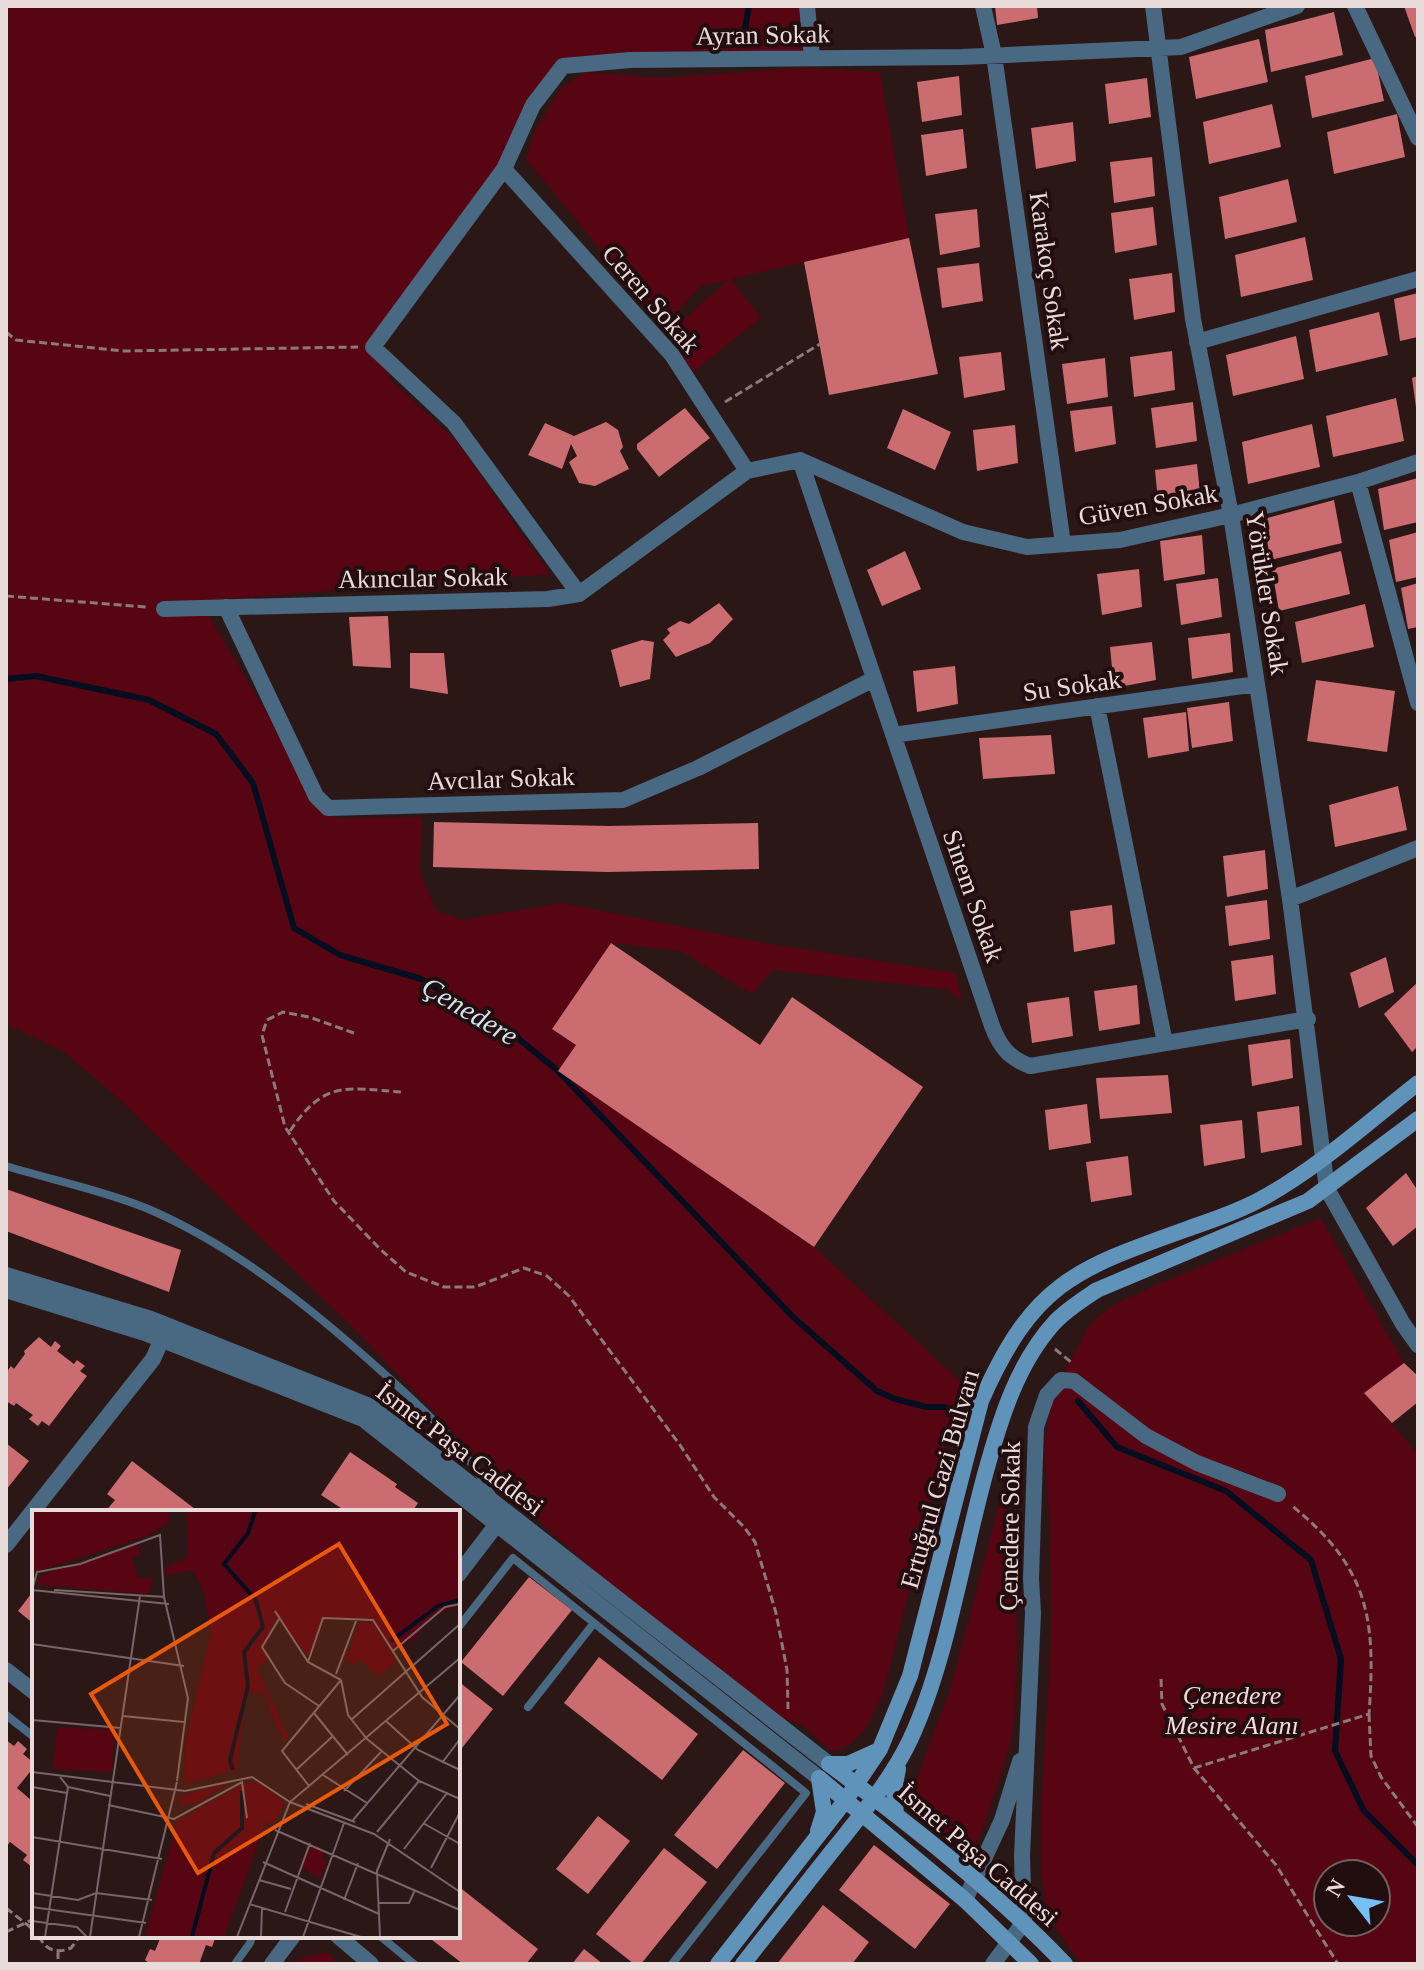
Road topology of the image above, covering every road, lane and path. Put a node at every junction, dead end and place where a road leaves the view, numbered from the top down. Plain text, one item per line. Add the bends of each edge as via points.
1 (807, 6) edge
2 (983, 6) edge
3 (1153, 6) edge
4 (1297, 6) edge
5 (1355, 6) edge
6 (1160, 48) junction
7 (994, 55) junction
8 (812, 58) junction
9 (1418, 138) edge
10 (504, 169) junction
11 (1418, 279) edge
12 (6, 332) edge
13 (1197, 342) junction
14 (820, 344) dead end
15 (373, 347) junction
16 (709, 413) junction
17 (800, 460) junction
18 (1418, 462) edge
19 (747, 471) junction
20 (1358, 482) junction
21 (1231, 515) junction
22 (1063, 544) junction
23 (579, 594) junction
24 (6, 596) edge
25 (226, 607) junction
26 (164, 609) joint
27 (874, 679) junction
28 (1257, 684) junction
29 (1418, 703) edge
30 (1097, 706) junction
31 (893, 735) junction
32 (1418, 848) edge
33 (1290, 899) junction
34 (1308, 1019) junction
35 (354, 1033) dead end
36 (1165, 1043) junction
37 (1418, 1083) edge
38 (401, 1092) dead end
39 (1418, 1119) edge
40 (289, 1133) junction
41 (1324, 1157) junction
42 (6, 1166) edge
43 (1327, 1189) junction
44 (6, 1275) edge
45 (6, 1290) edge
46 (165, 1333) junction
47 (1043, 1339) junction
48 (1418, 1345) edge
49 (1081, 1370) dead end
50 (1278, 1494) joint
51 (34, 1510) edge
52 (32, 1512) edge
53 (498, 1516) junction
54 (6, 1545) edge
55 (460, 1572) edge
56 (594, 1623) junction
57 (460, 1625) edge
58 (6, 1670) edge
59 (1161, 1679) dead end
60 (32, 1690) edge
61 (528, 1707) dead end
62 (1369, 1714) junction
63 (6, 1715) edge
64 (788, 1733) junction
65 (32, 1735) edge
66 (1027, 1737) junction
67 (880, 1749) junction
68 (899, 1762) junction
69 (1194, 1768) junction
70 (824, 1771) junction
71 (857, 1785) junction
72 (874, 1797) junction
73 (845, 1801) junction
74 (896, 1814) junction
75 (861, 1815) junction
76 (1418, 1827) edge
77 (880, 1830) junction
78 (815, 1841) junction
79 (830, 1854) junction
80 (973, 1879) junction
81 (965, 1900) junction
82 (6, 1908) edge
83 (32, 1920) edge
84 (1024, 1922) junction
85 (25, 1923) junction
86 (32, 1928) edge
87 (6, 1932) edge
88 (40, 1938) edge
89 (78, 1938) edge
90 (251, 1938) edge
91 (292, 1938) edge
92 (340, 1938) edge
93 (382, 1938) edge
94 (1009, 1943) junction
95 (58, 1951) junction
96 (58, 1964) edge
97 (235, 1964) edge
98 (272, 1964) edge
99 (371, 1964) edge
100 (414, 1964) edge
101 (672, 1964) edge
102 (718, 1964) edge
103 (743, 1964) edge
104 (993, 1964) edge
105 (1031, 1964) edge
106 (1065, 1964) edge
107 (1338, 1964) edge

1 - 8 street
2 - 7 street, Karakoç Sokak
3 - 6 street, Yörükler Sokak
4 - 6 street, Ayran Sokak via 1181,47
5 - 9 street
6 - 7 street, Ayran Sokak
6 - 13 street, Yörükler Sokak
7 - 8 street, Ayran Sokak
7 - 22 street, Karakoç Sokak
8 - 10 street, Ayran Sokak via 563,66 533,105
10 - 15 street, Ayran Sokak
10 - 16 street, Ceren Sokak via 672,355
11 - 13 street
12 - 15 path via 16,340 124,351
13 - 21 street, Yörükler Sokak
14 - 16 path
15 - 23 street via 454,423
16 - 19 street, Ceren Sokak
17 - 19 street, Akıncılar Sokak
17 - 22 street, Güven Sokak via 963,532 1027,547
17 - 27 street, Sinem Sokak
18 - 20 street, Güven Sokak
19 - 23 street, Akıncılar Sokak
20 - 21 street, Güven Sokak
20 - 29 street
21 - 22 street, Güven Sokak via 1120,540
21 - 28 street, Yörükler Sokak
23 - 25 street, Akıncılar Sokak
24 - 26 path
25 - 26 street, Akıncılar Sokak
25 - 27 street, Avcılar Sokak via 316,796 328,808 623,800
27 - 31 street, Sinem Sokak
28 - 30 street, Su Sokak
28 - 33 street, Yörükler Sokak
30 - 31 street, Su Sokak
30 - 36 street
31 - 36 street, Sinem Sokak via 992,1026 1008,1055 1030,1066
32 - 33 street
33 - 34 street, Yörükler Sokak
34 - 36 street, Sinem Sokak
34 - 41 street, Yörükler Sokak
35 - 40 path via 283,1012 267,1020 262,1035
37 - 41 main road, Ertuğrul Gazi Bulvarı
38 - 40 path via 341,1088 303,1111
39 - 43 main road, Ertuğrul Gazi Bulvarı
40 - 64 path via 334,1201 406,1272 444,1287 475,1287 524,1268 547,1276 569,1296 714,1497 755,1542 787,1670
41 - 43 street, Yörükler Sokak
41 - 67 main road, Ertuğrul Gazi Bulvarı via 1258,1201 1108,1257 1037,1305 981,1401 910,1676
42 - 53 lane via 145,1208 240,1261 331,1327 421,1407 479,1472
43 - 47 main road, Ertuğrul Gazi Bulvarı via 1290,1211 1097,1290 1074,1304
43 - 48 street
44 - 46 street, İsmet Paşa Caddesi
45 - 46 street, İsmet Paşa Caddesi
46 - 51 street via 153,1359
46 - 53 street, İsmet Paşa Caddesi via 363,1419
47 - 49 path
47 - 68 main road, Ertuğrul Gazi Bulvarı via 1018,1379 1002,1420 935,1672
50 - 62 path via 1310,1520 1356,1578 1369,1616
50 - 66 street, Çenedere Sokak via 1197,1463 1146,1436 1074,1381 1061,1380 1047,1395 1036,1427
52 - 54 street
53 - 55 street
53 - 64 street, İsmet Paşa Caddesi
53 - 70 street, İsmet Paşa Caddesi
56 - 57 lane via 513,1558
56 - 61 lane
56 - 101 lane via 806,1793
58 - 60 street
59 - 69 path via 1162,1704
62 - 69 path
62 - 76 path via 1371,1756
63 - 65 lane
64 - 70 street, İsmet Paşa Caddesi
66 - 80 street, Çenedere Sokak via 1002,1820
66 - 84 street, Çenedere Sokak
67 - 70 main road
67 - 71 main road, Ertuğrul Gazi Bulvarı
68 - 72 main road, Ertuğrul Gazi Bulvarı
68 - 74 main road
69 - 107 path via 1276,1865
70 - 71 main road, İsmet Paşa Caddesi
70 - 73 main road, İsmet Paşa Caddesi
70 - 78 main road via 824,1812
71 - 72 main road, İsmet Paşa Caddesi
71 - 73 main road, Ertuğrul Gazi Bulvarı
72 - 74 main road, İsmet Paşa Caddesi
72 - 75 main road, Ertuğrul Gazi Bulvarı
73 - 75 main road, İsmet Paşa Caddesi
73 - 78 main road, Ertuğrul Gazi Bulvarı
74 - 80 main road, İsmet Paşa Caddesi
75 - 77 main road, İsmet Paşa Caddesi
75 - 79 main road, Ertuğrul Gazi Bulvarı
77 - 79 main road via 864,1831
77 - 81 main road, İsmet Paşa Caddesi
78 - 102 main road, Ertuğrul Gazi Bulvarı
79 - 103 main road, Ertuğrul Gazi Bulvarı
80 - 81 street, Çenedere Sokak
80 - 84 main road, İsmet Paşa Caddesi
81 - 94 main road, İsmet Paşa Caddesi
82 - 85 path
83 - 85 path
84 - 94 street
84 - 106 main road, İsmet Paşa Caddesi
85 - 86 path
85 - 87 path
88 - 95 path
89 - 95 path via 71,1948
90 - 97 lane
91 - 98 street
92 - 99 street
93 - 100 lane
94 - 104 street
94 - 105 main road, İsmet Paşa Caddesi
95 - 96 path

